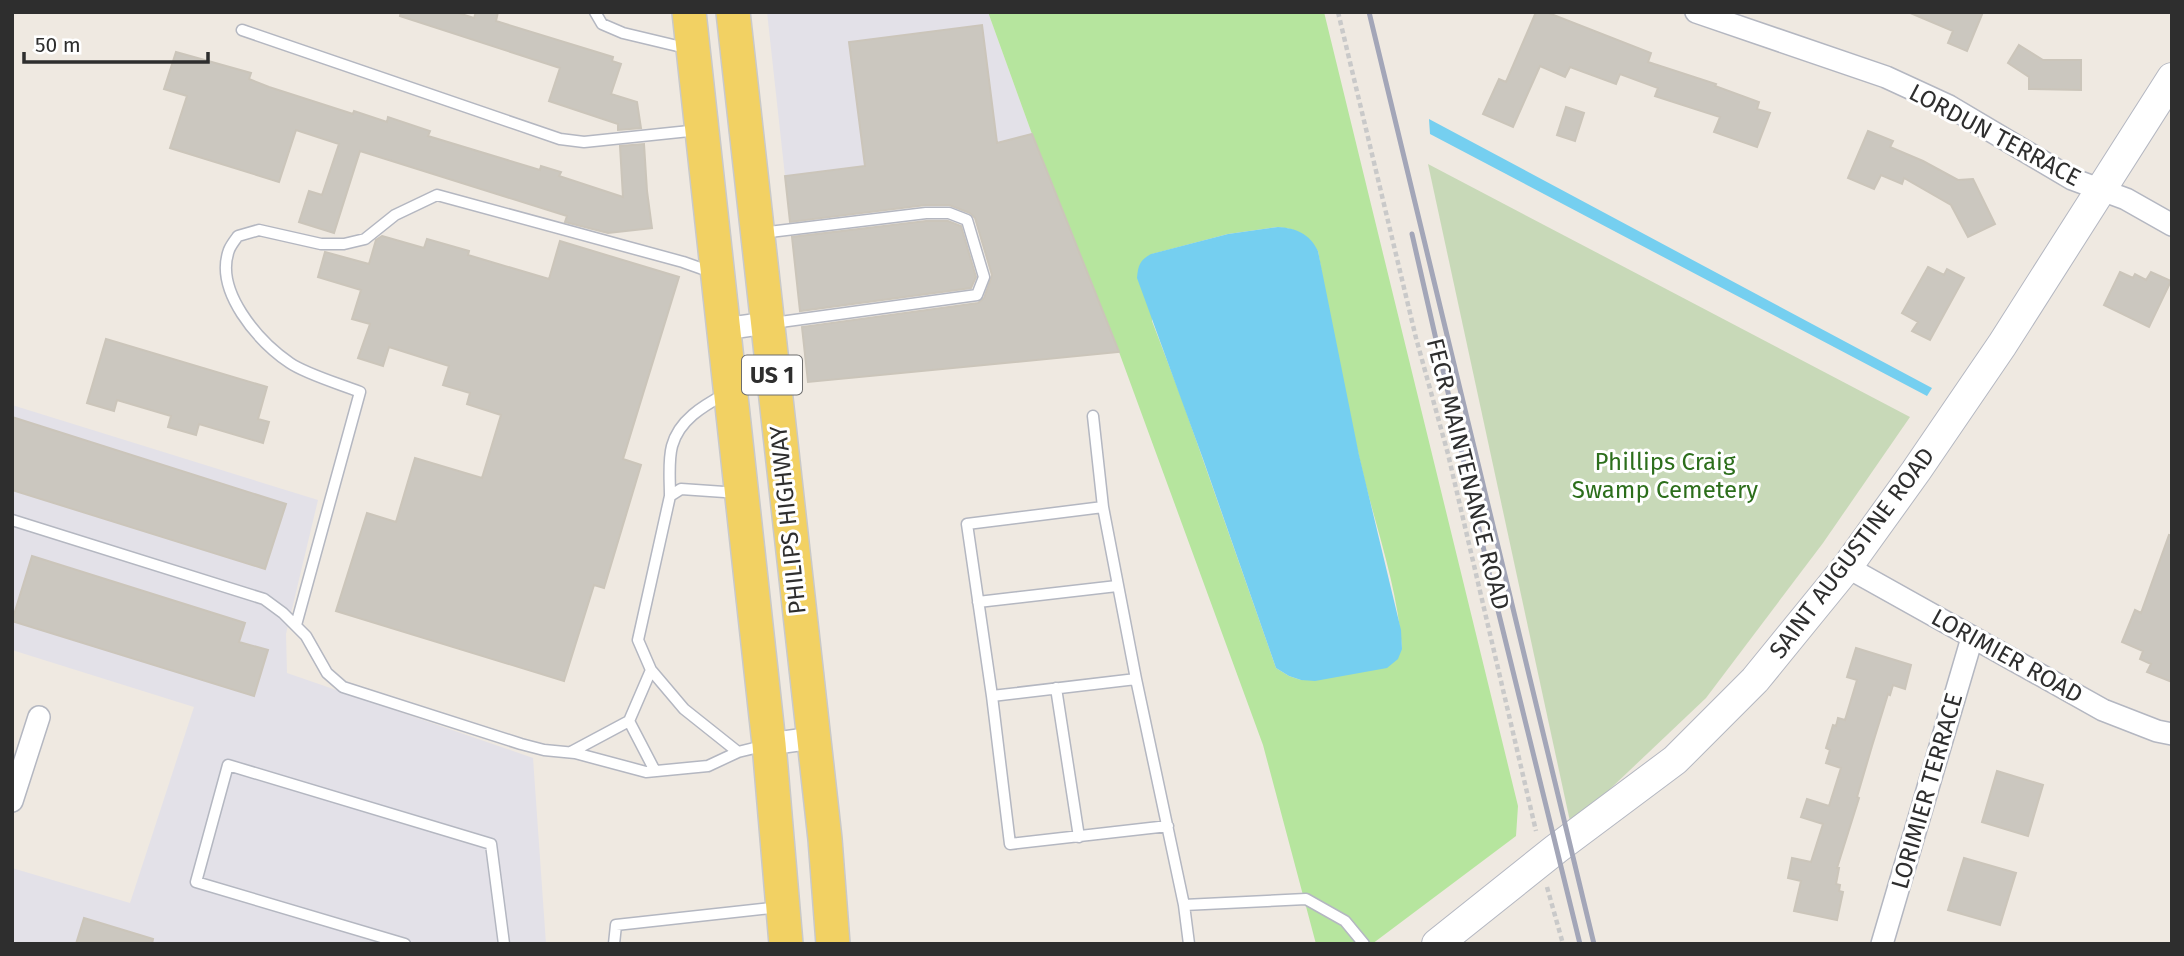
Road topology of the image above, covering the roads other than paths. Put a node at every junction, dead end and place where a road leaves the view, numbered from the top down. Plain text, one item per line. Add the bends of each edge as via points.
1 (595, 12) edge
2 (689, 12) edge
3 (733, 12) edge
4 (1696, 12) edge
5 (242, 30) dead end
6 (693, 49) junction
7 (2172, 78) edge
8 (702, 130) junction
9 (2101, 190) junction
10 (2172, 225) edge
11 (757, 234) junction
12 (718, 275) junction
13 (766, 323) junction
14 (724, 329) junction
15 (731, 391) junction
16 (1093, 416) dead end
17 (742, 493) junction
18 (670, 496) junction
19 (1103, 507) junction
20 (12, 520) edge
21 (1847, 568) junction
22 (1117, 586) junction
23 (978, 602) junction
24 (296, 625) junction
25 (1972, 638) junction
26 (651, 670) junction
27 (1136, 679) junction
28 (1056, 688) junction
29 (992, 696) junction
30 (39, 717) dead end
31 (629, 721) junction
32 (2172, 734) edge
33 (813, 738) junction
34 (769, 744) junction
35 (571, 752) junction
36 (738, 752) junction
37 (655, 771) junction
38 (12, 801) edge
39 (1168, 826) junction
40 (1079, 836) junction
41 (1184, 905) junction
42 (783, 906) junction
43 (405, 944) edge
44 (504, 944) edge
45 (614, 944) edge
46 (786, 944) edge
47 (833, 944) edge
48 (1189, 944) edge
49 (1364, 944) edge
50 (1437, 944) edge
51 (1882, 944) edge

1 - 6 lane via 602,24 623,33
2 - 6 main road, PHILIPS HIGHWAY / US 1
3 - 11 main road, PHILIPS HIGHWAY / US 1
4 - 9 street, LORDUN TERRACE via 1886,77 1949,106 2072,179
5 - 8 lane via 560,139 584,142
6 - 8 main road, PHILIPS HIGHWAY / US 1
7 - 9 main road, SAINT AUGUSTINE ROAD
8 - 12 main road, PHILIPS HIGHWAY / US 1
9 - 10 street, LORDUN TERRACE
9 - 21 main road, SAINT AUGUSTINE ROAD via 2002,345
11 - 13 main road, PHILIPS HIGHWAY / US 1
11 - 13 lane via 950,213 967,220 984,277 977,295
12 - 14 main road, PHILIPS HIGHWAY / US 1
12 - 24 lane via 437,195 395,215 365,239 344,244 321,244 259,230 238,236 229,251 227,279 234,302 260,336 291,364 360,392
13 - 14 street
13 - 33 main road, PHILIPS HIGHWAY / US 1
14 - 15 main road, PHILIPS HIGHWAY / US 1
15 - 17 main road, PHILIPS HIGHWAY / US 1
15 - 18 lane via 700,407 684,423 672,446
16 - 19 lane
17 - 18 lane via 681,489
17 - 34 main road, PHILIPS HIGHWAY / US 1
18 - 26 lane via 638,640
19 - 22 lane
19 - 23 lane via 967,524
20 - 24 lane via 264,599
21 - 25 street, LORIMIER ROAD
21 - 50 main road, SAINT AUGUSTINE ROAD via 1755,680 1675,760
22 - 23 lane
22 - 27 lane
23 - 29 lane
24 - 35 lane via 327,673 344,687 521,744
25 - 32 street, LORIMIER ROAD via 2103,710
25 - 51 street, LORIMIER TERRACE
26 - 31 lane
26 - 36 lane via 684,709
27 - 28 lane
27 - 39 lane
28 - 29 lane
28 - 40 lane
29 - 40 lane via 1010,844
30 - 38 street
31 - 35 lane
31 - 37 lane
33 - 34 street
33 - 47 main road, PHILIPS HIGHWAY / US 1
34 - 36 lane
34 - 42 main road, PHILIPS HIGHWAY / US 1
35 - 37 lane
36 - 37 lane via 708,766
39 - 40 lane
39 - 41 lane
41 - 48 lane
41 - 49 lane via 1306,899 1345,921
42 - 45 lane via 616,925
42 - 46 main road, PHILIPS HIGHWAY / US 1
43 - 44 lane via 196,882 228,765 491,844

